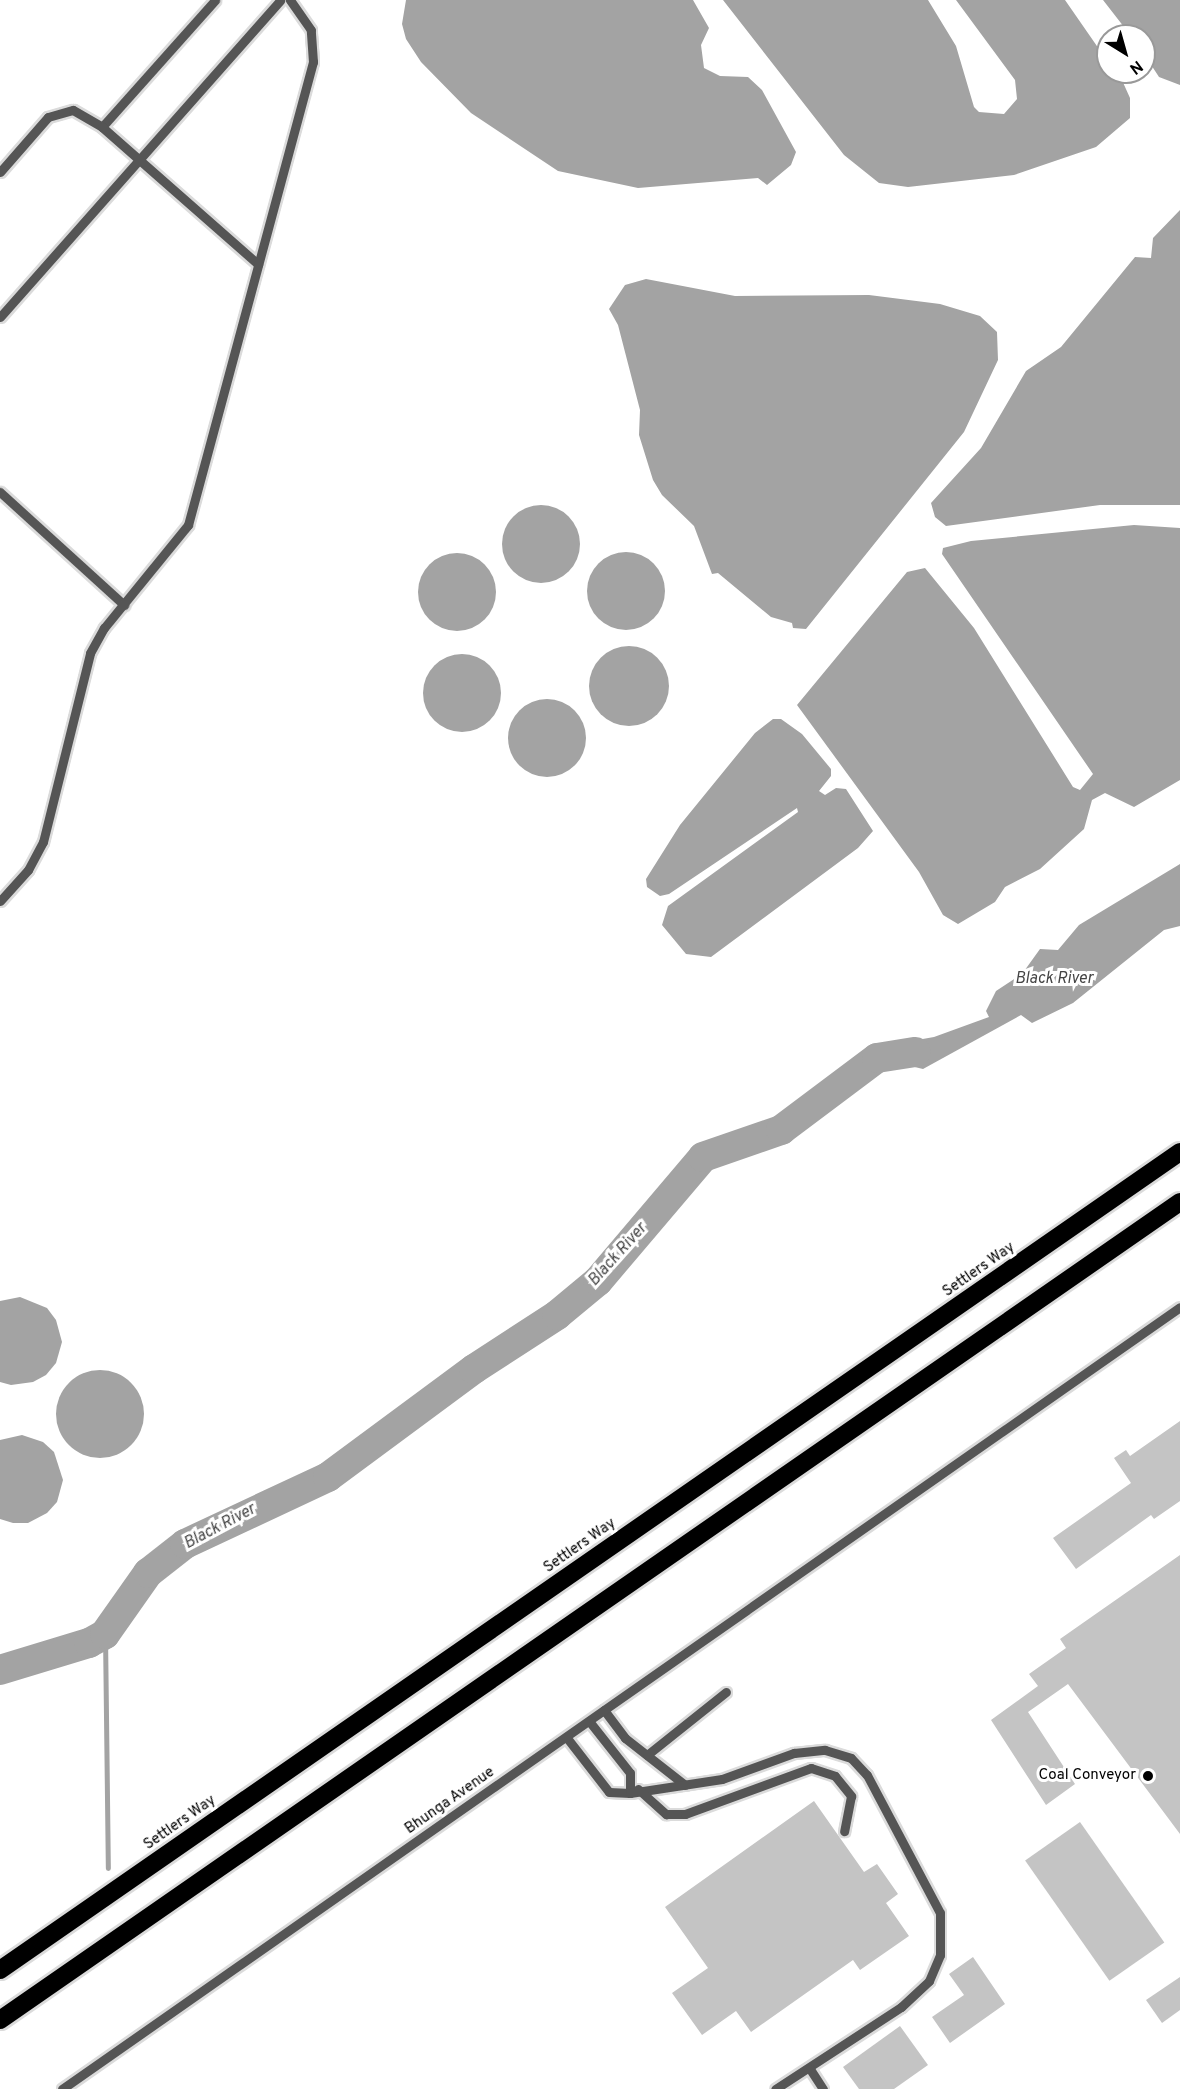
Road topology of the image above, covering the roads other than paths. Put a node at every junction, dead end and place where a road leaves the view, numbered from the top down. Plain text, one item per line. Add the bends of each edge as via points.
1 (215, 0) edge
2 (280, 0) edge
3 (290, 0) edge
4 (102, 127) junction
5 (136, 161) junction
6 (0, 172) edge
7 (258, 264) junction
8 (0, 317) edge
9 (0, 492) edge
10 (124, 605) junction
11 (0, 901) edge
12 (1176, 1154) edge
13 (1180, 1202) edge
14 (1180, 1307) edge
15 (726, 1692) dead end
16 (604, 1710) junction
17 (589, 1721) junction
18 (567, 1737) junction
19 (647, 1755) junction
20 (685, 1785) junction
21 (634, 1791) junction
22 (844, 1831) dead end
23 (53, 1933) junction
24 (0, 1961) edge
25 (0, 1970) edge
26 (0, 2020) edge
27 (810, 2069) junction
28 (62, 2089) edge
29 (775, 2089) edge
30 (823, 2089) edge

1 - 4 lane
2 - 5 lane
3 - 7 lane via 311,30 313,62
4 - 5 lane
4 - 6 lane via 84,114 63,110 48,117
5 - 7 lane
5 - 8 lane
7 - 10 lane via 188,525
9 - 10 lane
10 - 11 lane via 90,653 37,857
12 - 23 highway, Settlers Way
13 - 26 highway
14 - 16 lane, Bhunga Avenue
15 - 19 lane
16 - 17 lane, Bhunga Avenue
16 - 19 lane via 625,1738
17 - 18 lane, Bhunga Avenue
17 - 21 lane via 630,1773
18 - 21 lane via 609,1791
18 - 28 lane, Bhunga Avenue
19 - 20 lane
20 - 21 lane
20 - 27 lane via 722,1779 794,1753 825,1750 851,1758 867,1774 940,1913 940,1955 928,1981 901,2007
21 - 22 lane via 666,1814 685,1814 811,1768 835,1776 851,1796
23 - 24 highway
23 - 25 highway, Settlers Way
27 - 29 lane
27 - 30 lane

